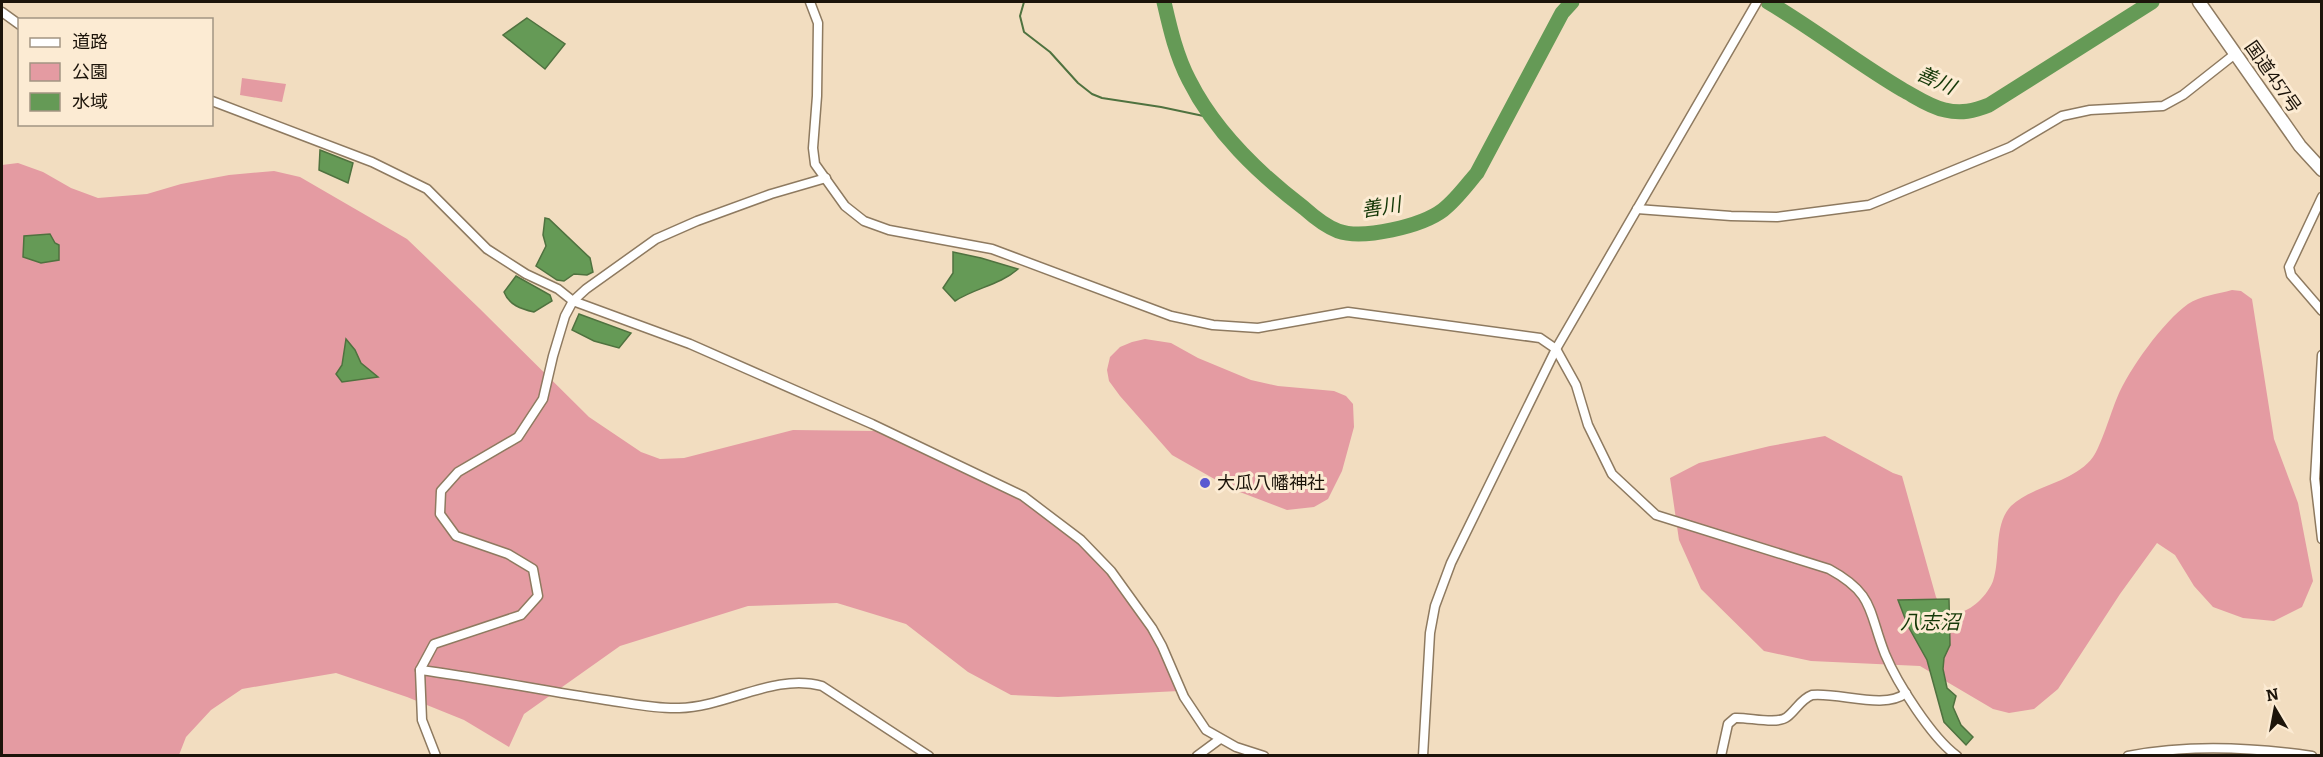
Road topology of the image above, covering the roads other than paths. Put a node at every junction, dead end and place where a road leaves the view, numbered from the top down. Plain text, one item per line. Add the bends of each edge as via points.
1 (810, 2) edge
2 (1757, 2) edge
3 (2199, 2) edge
4 (2, 12) edge
5 (18, 24) edge
6 (2235, 54) junction
7 (213, 101) edge
8 (2322, 170) edge
9 (825, 178) junction
10 (2322, 197) edge
11 (1637, 209) junction
12 (573, 301) junction
13 (2322, 311) edge
14 (1556, 349) junction
15 (2322, 356) edge
16 (2322, 539) edge
17 (420, 670) junction
18 (1906, 693) junction
19 (1220, 739) junction
20 (436, 756) edge
21 (929, 756) edge
22 (1197, 756) edge
23 (1264, 756) edge
24 (1423, 756) edge
25 (1721, 756) edge
26 (1957, 756) edge
27 (2128, 756) edge
28 (2312, 756) edge

1 - 9 street via 818,22 813,148 815,164
2 - 11 street
3 - 6 highway, 国道457号
4 - 5 street
6 - 8 highway, 国道457号 via 2300,146
6 - 11 street via 2163,106 2090,110 2062,116 2010,147 1869,205 1777,217
7 - 12 street via 372,162 427,189 487,249
9 - 12 street via 771,194 656,239
9 - 14 street via 845,206 864,221 889,230 992,249 1171,316 1213,325 1258,328 1348,312 1540,338
10 - 13 street via 2289,267 2291,275
11 - 14 street
12 - 17 street via 565,316 543,399 518,437 458,472 441,491 440,514 456,536 508,554 533,569 538,596 521,615 434,644
12 - 19 street via 690,344 1023,496 1082,540 1111,571 1157,637 1197,719
14 - 18 street via 1576,385 1588,425 1612,474 1656,515 1829,569 1849,580 1872,612 1889,663
14 - 24 street via 1451,563 1435,606
15 - 16 street via 2315,479
17 - 20 street via 422,720
17 - 21 street via 676,709 807,682 822,686
18 - 25 street via 1899,699 1879,700 1812,694 1779,721 1735,718 1728,724
18 - 26 street
19 - 22 street
19 - 23 street
27 - 28 street via 2209,746

